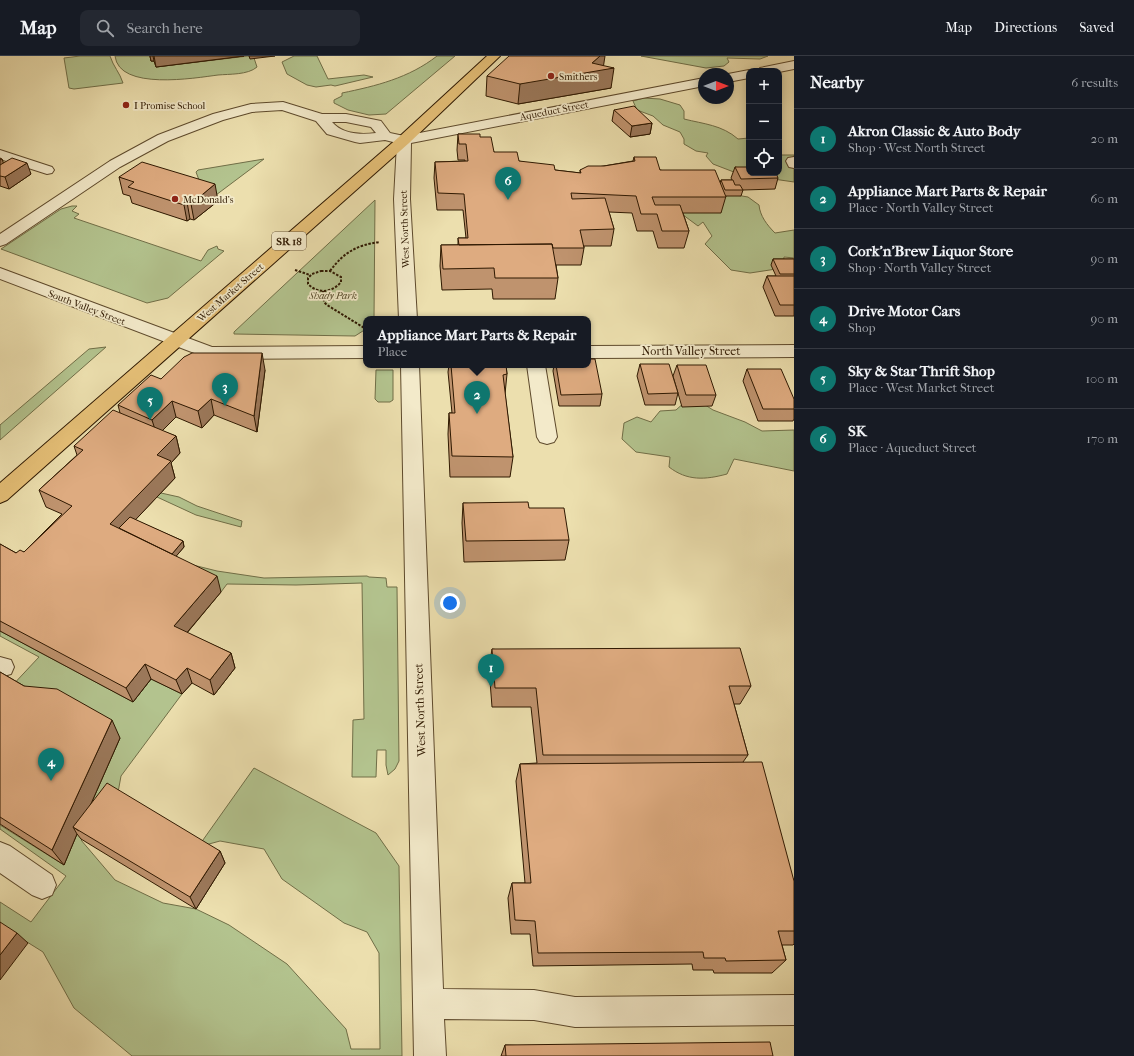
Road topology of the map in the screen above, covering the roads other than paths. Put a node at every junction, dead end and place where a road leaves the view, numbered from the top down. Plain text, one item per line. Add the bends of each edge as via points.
1 (494, 56) edge
2 (794, 65) edge
3 (779, 68) edge
4 (746, 75) edge
5 (734, 77) edge
6 (698, 83) edge
7 (404, 140) junction
8 (0, 154) edge
9 (47, 170) dead end
10 (70, 194) junction
11 (91, 200) dead end
12 (0, 241) edge
13 (0, 273) edge
14 (408, 316) edge
15 (174, 341) junction
16 (794, 351) edge
17 (363, 352) edge
18 (591, 352) edge
19 (410, 368) edge
20 (536, 368) edge
21 (547, 437) dead end
22 (0, 494) edge
23 (0, 856) edge
24 (42, 885) dead end
25 (429, 1004) junction
26 (794, 1010) edge
27 (430, 1056) edge

1 - 7 main road, West Market Street / SR 18
2 - 3 street
4 - 5 street
6 - 7 street, Aqueduct Street
7 - 10 street via 385,136 360,139 332,131 321,118 299,104 252,108 218,117 163,138 115,164
7 - 14 street, West North Street via 402,199
7 - 15 main road, West Market Street / SR 18
8 - 9 street
10 - 11 street
10 - 12 street
13 - 15 street, South Valley Street
15 - 17 street via 210,353
15 - 22 main road, West Market Street / SR 18
16 - 18 street, North Valley Street
19 - 25 street, West North Street
20 - 21 street
23 - 24 street
25 - 26 street via 534,1005 575,1012
25 - 27 street, West North Street

